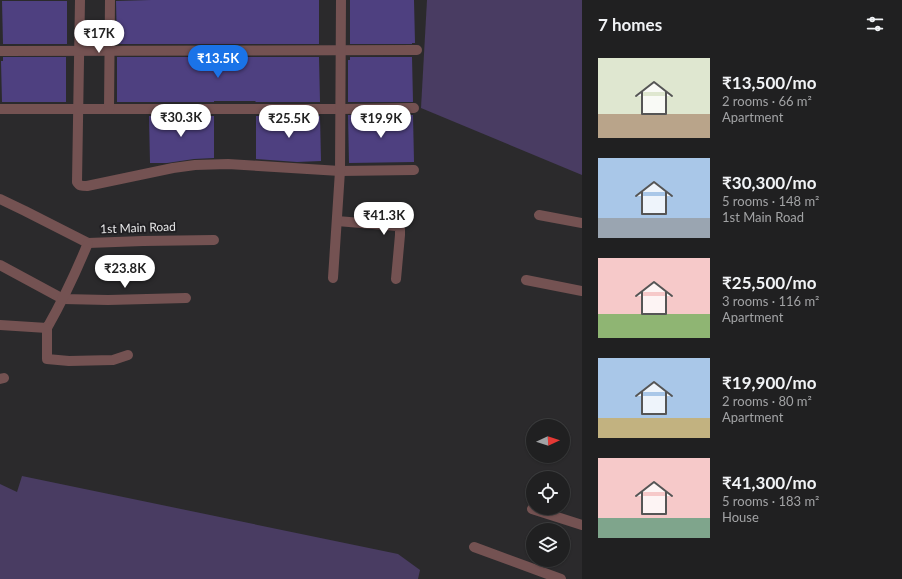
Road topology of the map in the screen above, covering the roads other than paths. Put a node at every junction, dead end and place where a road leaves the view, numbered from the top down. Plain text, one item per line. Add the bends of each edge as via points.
1 (80, 0) edge
2 (110, 0) edge
3 (341, 0) edge
4 (341, 50) junction
5 (417, 50) dead end
6 (0, 51) edge
7 (79, 51) junction
8 (110, 51) junction
9 (414, 108) dead end
10 (0, 109) edge
11 (78, 109) junction
12 (109, 109) junction
13 (340, 109) junction
14 (414, 170) dead end
15 (340, 171) junction
16 (0, 199) edge
17 (539, 215) dead end
18 (337, 221) junction
19 (582, 223) edge
20 (214, 240) dead end
21 (88, 243) junction
22 (0, 265) edge
23 (333, 278) dead end
24 (396, 279) dead end
25 (526, 280) dead end
26 (582, 291) edge
27 (186, 298) dead end
28 (63, 299) junction
29 (0, 325) edge
30 (47, 328) junction
31 (128, 355) dead end
32 (551, 515) edge
33 (582, 525) edge
34 (474, 547) dead end
35 (561, 579) edge

1 - 7 street
2 - 8 street
3 - 4 street
4 - 5 street
4 - 8 street
4 - 13 street
6 - 7 street
7 - 8 street
7 - 11 street
8 - 12 street
9 - 13 street
10 - 11 street
11 - 12 street
11 - 15 street via 77,182 84,186 173,168 212,164
12 - 13 street
13 - 15 street
14 - 15 street
15 - 18 street
16 - 21 street, 1st Main Road
17 - 19 street
18 - 23 street
18 - 24 street via 397,226 400,235
20 - 21 street, 1st Main Road
21 - 28 street
22 - 28 street
25 - 26 street
27 - 28 street
28 - 30 street
29 - 30 street
30 - 31 street via 47,359 113,360
32 - 33 street
34 - 35 street

